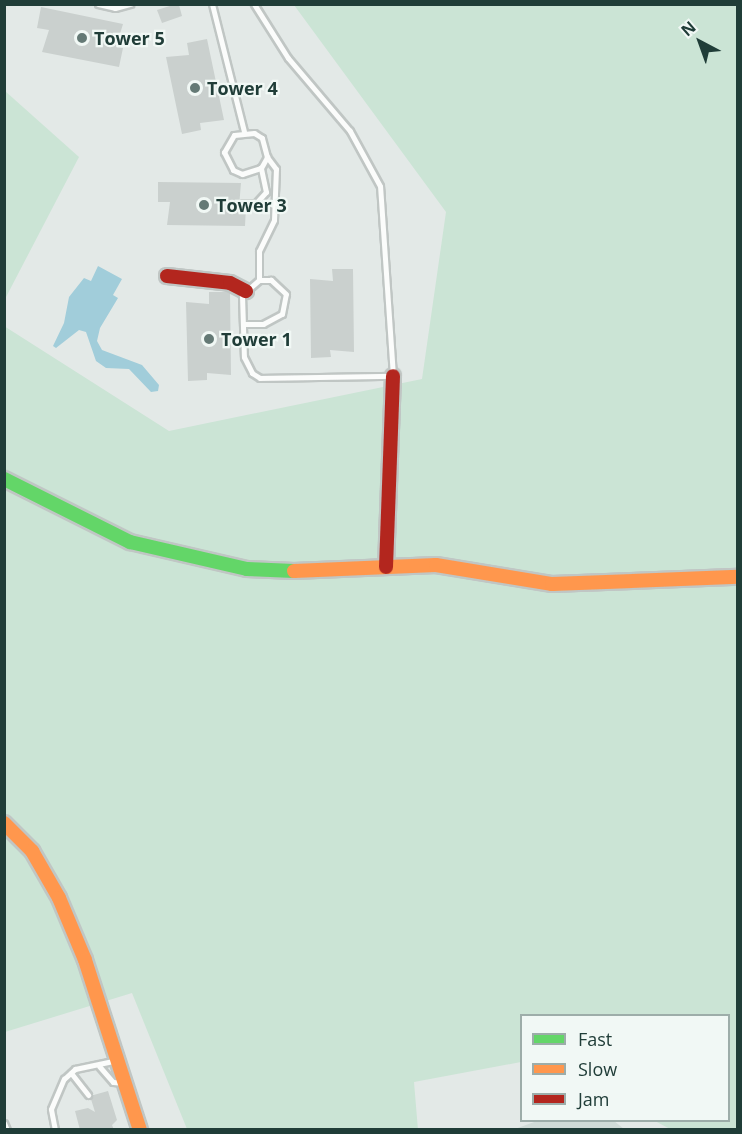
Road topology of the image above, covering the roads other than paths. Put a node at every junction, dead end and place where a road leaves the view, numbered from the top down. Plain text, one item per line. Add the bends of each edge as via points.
1 (98, 4) edge
2 (130, 4) edge
3 (212, 4) edge
4 (254, 4) edge
5 (244, 131) junction
6 (267, 158) junction
7 (261, 168) junction
8 (243, 203) dead end
9 (167, 276) dead end
10 (259, 280) junction
11 (246, 291) junction
12 (243, 324) junction
13 (393, 376) junction
14 (4, 480) edge
15 (386, 567) junction
16 (738, 577) edge
17 (4, 823) edge
18 (119, 1059) junction
19 (99, 1066) junction
20 (70, 1073) junction
21 (126, 1082) junction
22 (88, 1095) dead end
23 (4, 1123) edge
24 (7, 1130) edge
25 (55, 1130) edge
26 (140, 1130) edge

1 - 2 lane via 115,8
3 - 5 lane
4 - 13 lane via 288,58 350,131 380,186
5 - 6 lane via 262,138
5 - 7 lane via 227,142 226,162 242,174
6 - 7 lane
6 - 10 lane via 276,169 274,220 259,251
7 - 8 lane via 266,192 256,203
9 - 11 street via 230,283
10 - 11 lane
10 - 12 lane via 271,280 281,286 286,306 275,321
11 - 12 lane via 242,295
12 - 13 lane via 246,368 260,378
13 - 15 street
14 - 15 street via 130,542 182,557 247,569
15 - 16 street via 436,565 552,584
17 - 18 street via 32,851 59,898
18 - 19 lane
18 - 21 street
19 - 20 lane via 86,1066
19 - 21 lane via 113,1082
20 - 22 lane
20 - 25 lane via 51,1109
21 - 26 street
23 - 24 lane

